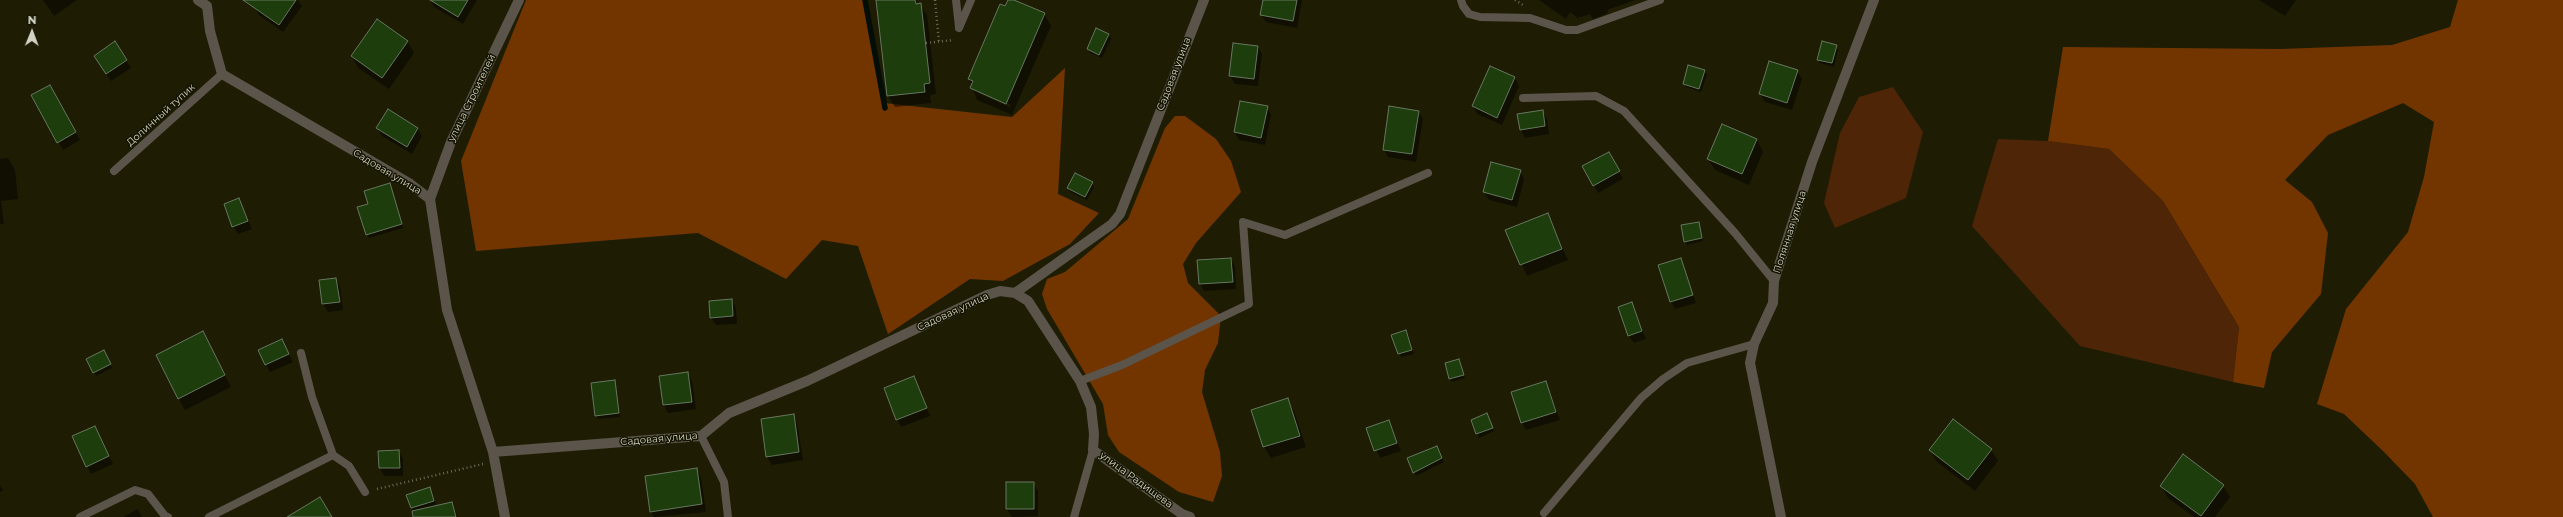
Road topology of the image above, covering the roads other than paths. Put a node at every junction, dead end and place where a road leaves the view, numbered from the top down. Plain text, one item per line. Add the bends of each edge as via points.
1 (198, 0) edge
2 (519, 0) edge
3 (956, 0) edge
4 (972, 0) edge
5 (1204, 0) edge
6 (1461, 0) edge
7 (1660, 0) edge
8 (1874, 0) edge
9 (209, 3) edge
10 (222, 74) junction
11 (1524, 98) dead end
12 (114, 171) dead end
13 (1428, 173) dead end
14 (430, 199) junction
15 (1774, 281) junction
16 (1015, 293) junction
17 (1754, 344) junction
18 (301, 353) dead end
19 (1080, 381) junction
20 (701, 436) junction
21 (1093, 450) junction
22 (333, 455) junction
23 (494, 456) junction
24 (365, 492) road end
25 (1544, 513) dead end
26 (80, 517) edge
27 (168, 517) edge
28 (209, 517) edge
29 (505, 517) edge
30 (728, 517) edge
31 (1074, 517) edge
32 (1190, 517) edge
33 (1781, 517) edge

1 - 9 street
2 - 14 street, улица Строителей via 450,142
3 - 4 lane via 959,28
5 - 16 street, Садовая улица via 1120,214 1112,224
6 - 7 lane via 1470,14 1480,17 1530,18 1566,30 1577,30
8 - 15 street, Полянная улица via 1812,162
9 - 10 street via 210,31
10 - 12 lane, Долинный тупик
10 - 14 street, Садовая улица via 409,183
11 - 15 lane via 1596,96 1624,111 1735,233
13 - 19 lane via 1285,235 1243,222 1249,304 1122,365
14 - 23 street, Садовая улица via 447,310
15 - 17 street, Полянная улица via 1773,303
16 - 19 street, улица Радищева via 1028,301
16 - 20 street, Садовая улица via 1000,291 987,295 807,381 729,413
17 - 25 lane via 1687,364 1663,379 1641,398
17 - 33 street, Полянная улица via 1750,363 1752,383
18 - 22 lane via 312,398
19 - 21 street, улица Радищева via 1091,407
20 - 23 street, Садовая улица
20 - 30 lane via 724,482
21 - 31 lane
21 - 32 street, улица Радищева via 1182,514
22 - 24 lane via 349,466
22 - 28 lane
23 - 29 street
26 - 27 lane via 135,490 148,494

